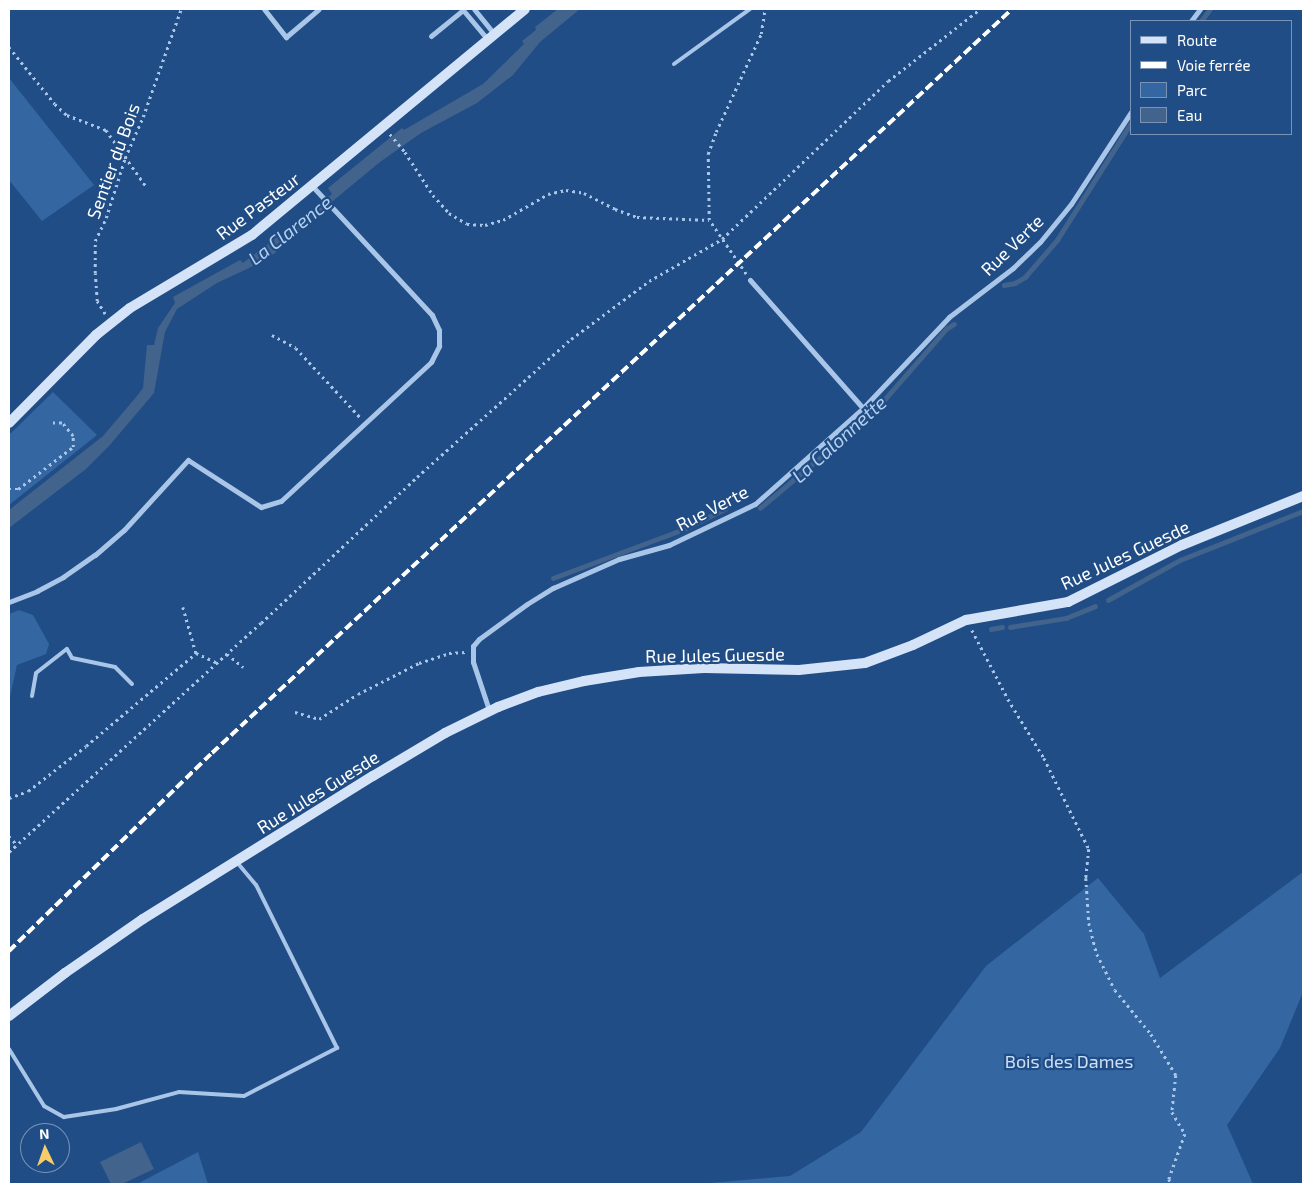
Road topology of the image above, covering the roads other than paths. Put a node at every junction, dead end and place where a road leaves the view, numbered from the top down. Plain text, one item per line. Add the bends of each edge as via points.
1 (264, 9) edge
2 (319, 9) edge
3 (474, 9) edge
4 (525, 9) edge
5 (750, 9) edge
6 (1200, 9) edge
7 (1192, 20) edge
8 (431, 36) dead end
9 (491, 36) junction
10 (674, 64) dead end
11 (1130, 114) edge
12 (312, 186) junction
13 (750, 280) dead end
14 (863, 408) junction
15 (9, 423) edge
16 (1303, 496) edge
17 (9, 602) edge
18 (132, 684) dead end
19 (32, 696) dead end
20 (489, 710) junction
21 (237, 862) junction
22 (9, 1016) edge
23 (9, 1049) edge

1 - 2 street via 286,36
3 - 9 street
4 - 9 street, Rue Pasteur
5 - 10 lane
6 - 7 street
8 - 9 street via 463,10
9 - 12 street, Rue Pasteur
11 - 14 street, Rue Verte via 1071,204 1040,242 1013,268 949,317
12 - 15 street, Rue Pasteur via 252,235 167,284 110,324
12 - 17 street via 432,315 439,330 439,346 431,362 281,501 261,507 188,460 124,530 95,555 57,581
13 - 14 street
14 - 20 street, Rue Verte via 754,504 669,544 619,559 553,588 492,629 473,646 472,652 477,678
16 - 20 street, Rue Jules Guesde via 1182,545 1068,602 966,620 865,663 799,670 704,668 639,672 538,692
18 - 19 lane via 115,667 72,658 67,649 36,673
20 - 21 street, Rue Jules Guesde via 382,771
21 - 22 street, Rue Jules Guesde via 120,934
21 - 23 lane via 256,885 337,1048 244,1096 179,1092 116,1109 64,1117 44,1106

